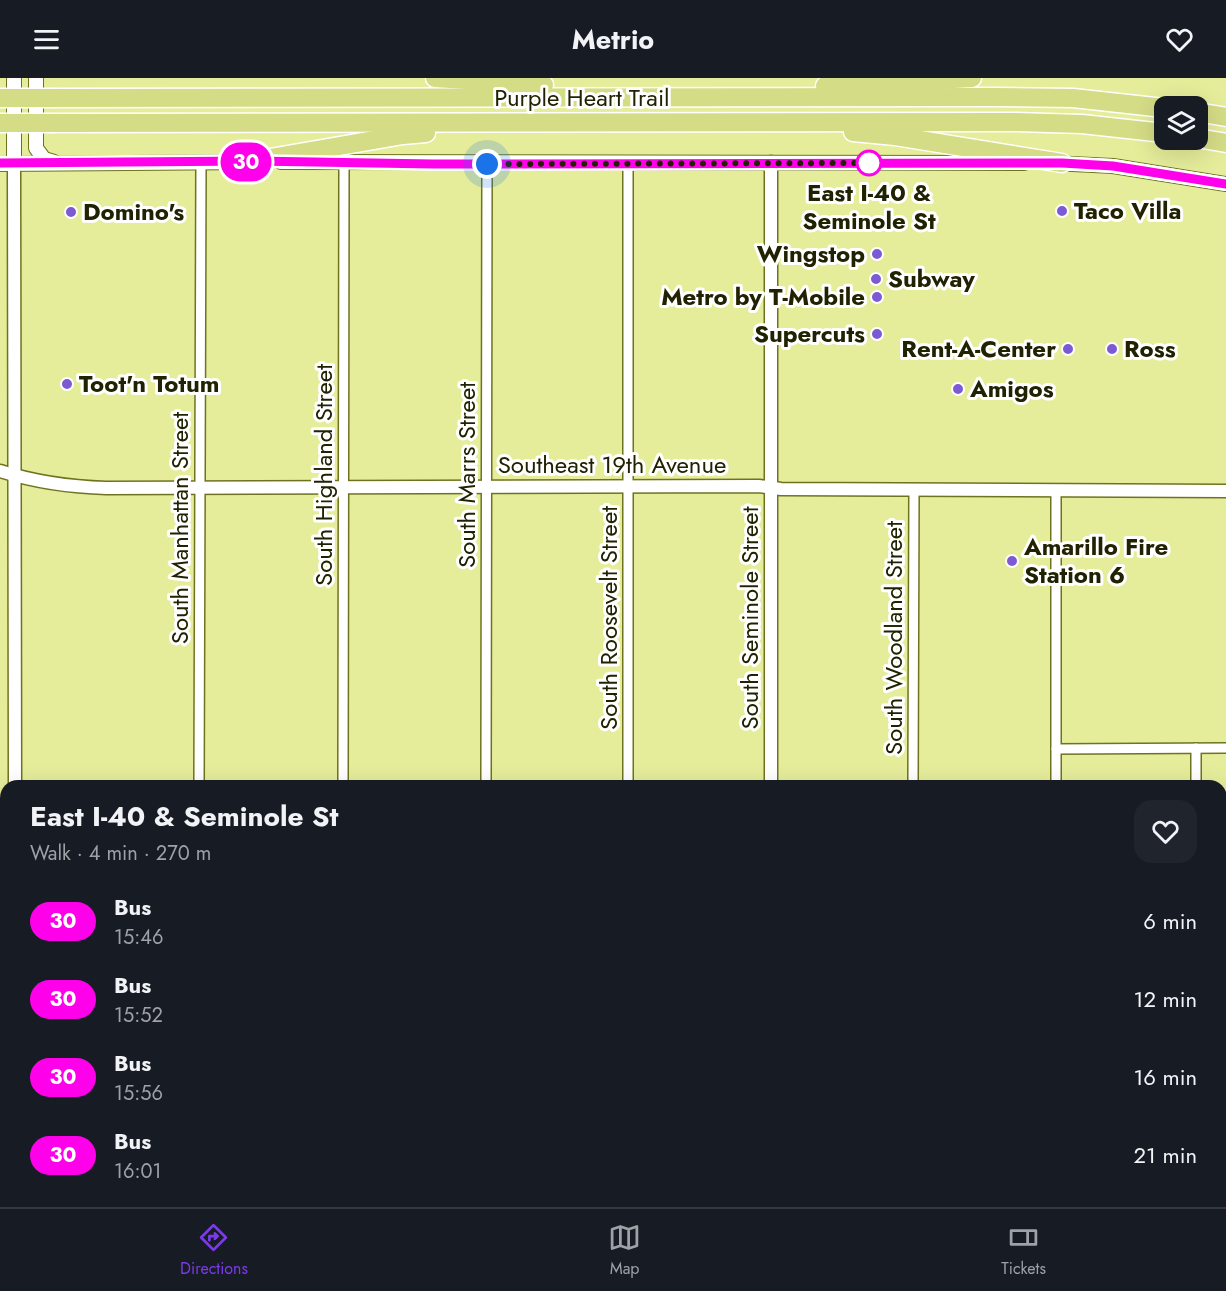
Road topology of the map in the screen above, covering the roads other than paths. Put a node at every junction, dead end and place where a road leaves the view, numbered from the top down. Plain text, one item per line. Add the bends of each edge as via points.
1 (14, 78) edge
2 (36, 78) edge
3 (435, 78) edge
4 (972, 78) edge
5 (602, 96) junction
6 (751, 97) junction
7 (0, 98) edge
8 (1154, 107) edge
9 (1208, 114) edge
10 (1226, 117) edge
11 (495, 122) junction
12 (780, 122) junction
13 (0, 123) edge
14 (1154, 133) edge
15 (1208, 140) edge
16 (1226, 143) edge
17 (253, 161) junction
18 (201, 162) junction
19 (771, 162) junction
20 (7, 163) edge
21 (58, 163) junction
22 (344, 163) junction
23 (628, 163) junction
24 (1062, 163) junction
25 (487, 164) junction
26 (1226, 184) edge
27 (0, 471) edge
28 (16, 476) junction
29 (628, 486) junction
30 (200, 487) junction
31 (343, 487) junction
32 (486, 487) junction
33 (771, 488) junction
34 (914, 489) junction
35 (1056, 490) junction
36 (1226, 491) edge
37 (1196, 748) junction
38 (1226, 748) edge
39 (1056, 749) junction
40 (15, 780) edge
41 (199, 780) edge
42 (343, 780) edge
43 (486, 780) edge
44 (628, 780) edge
45 (771, 780) edge
46 (913, 780) edge
47 (1056, 780) edge
48 (1196, 780) edge

1 - 20 main road
2 - 21 main road via 36,148 44,159
3 - 5 highway via 543,85
4 - 6 highway via 832,85
5 - 6 highway, Purple Heart Trail
5 - 7 highway, Purple Heart Trail, bridge
6 - 8 highway, Purple Heart Trail via 1073,98
9 - 10 highway
11 - 12 highway, Purple Heart Trail
11 - 13 highway, Purple Heart Trail, bridge
11 - 17 highway
12 - 14 highway, Purple Heart Trail via 1014,122 1082,124
12 - 24 highway
15 - 16 highway
17 - 18 main road
17 - 22 main road
18 - 21 main road
18 - 30 street, South Manhattan Street
19 - 23 main road
19 - 24 main road
19 - 33 street, South Seminole Street
20 - 21 main road
20 - 28 street
22 - 25 main road
22 - 31 street, South Highland Street
23 - 25 main road
23 - 29 street, South Roosevelt Street
24 - 26 main road via 1113,166
25 - 32 street, South Marrs Street
27 - 28 street, Southeast 19th Avenue
28 - 30 street, Southeast 19th Avenue via 74,487
28 - 40 street
29 - 32 street, Southeast 19th Avenue
29 - 33 street, Southeast 19th Avenue
29 - 44 street, South Roosevelt Street
30 - 31 street, Southeast 19th Avenue
30 - 41 street, South Manhattan Street
31 - 32 street, Southeast 19th Avenue
31 - 42 street, South Highland Street
32 - 43 street, South Marrs Street
33 - 34 street, Southeast 19th Avenue
33 - 45 street, South Seminole Street
34 - 35 street, Southeast 19th Avenue
34 - 46 street, South Woodland Street
35 - 36 street, Southeast 19th Avenue
35 - 39 street
37 - 38 street
37 - 39 street
37 - 48 street
39 - 47 street

